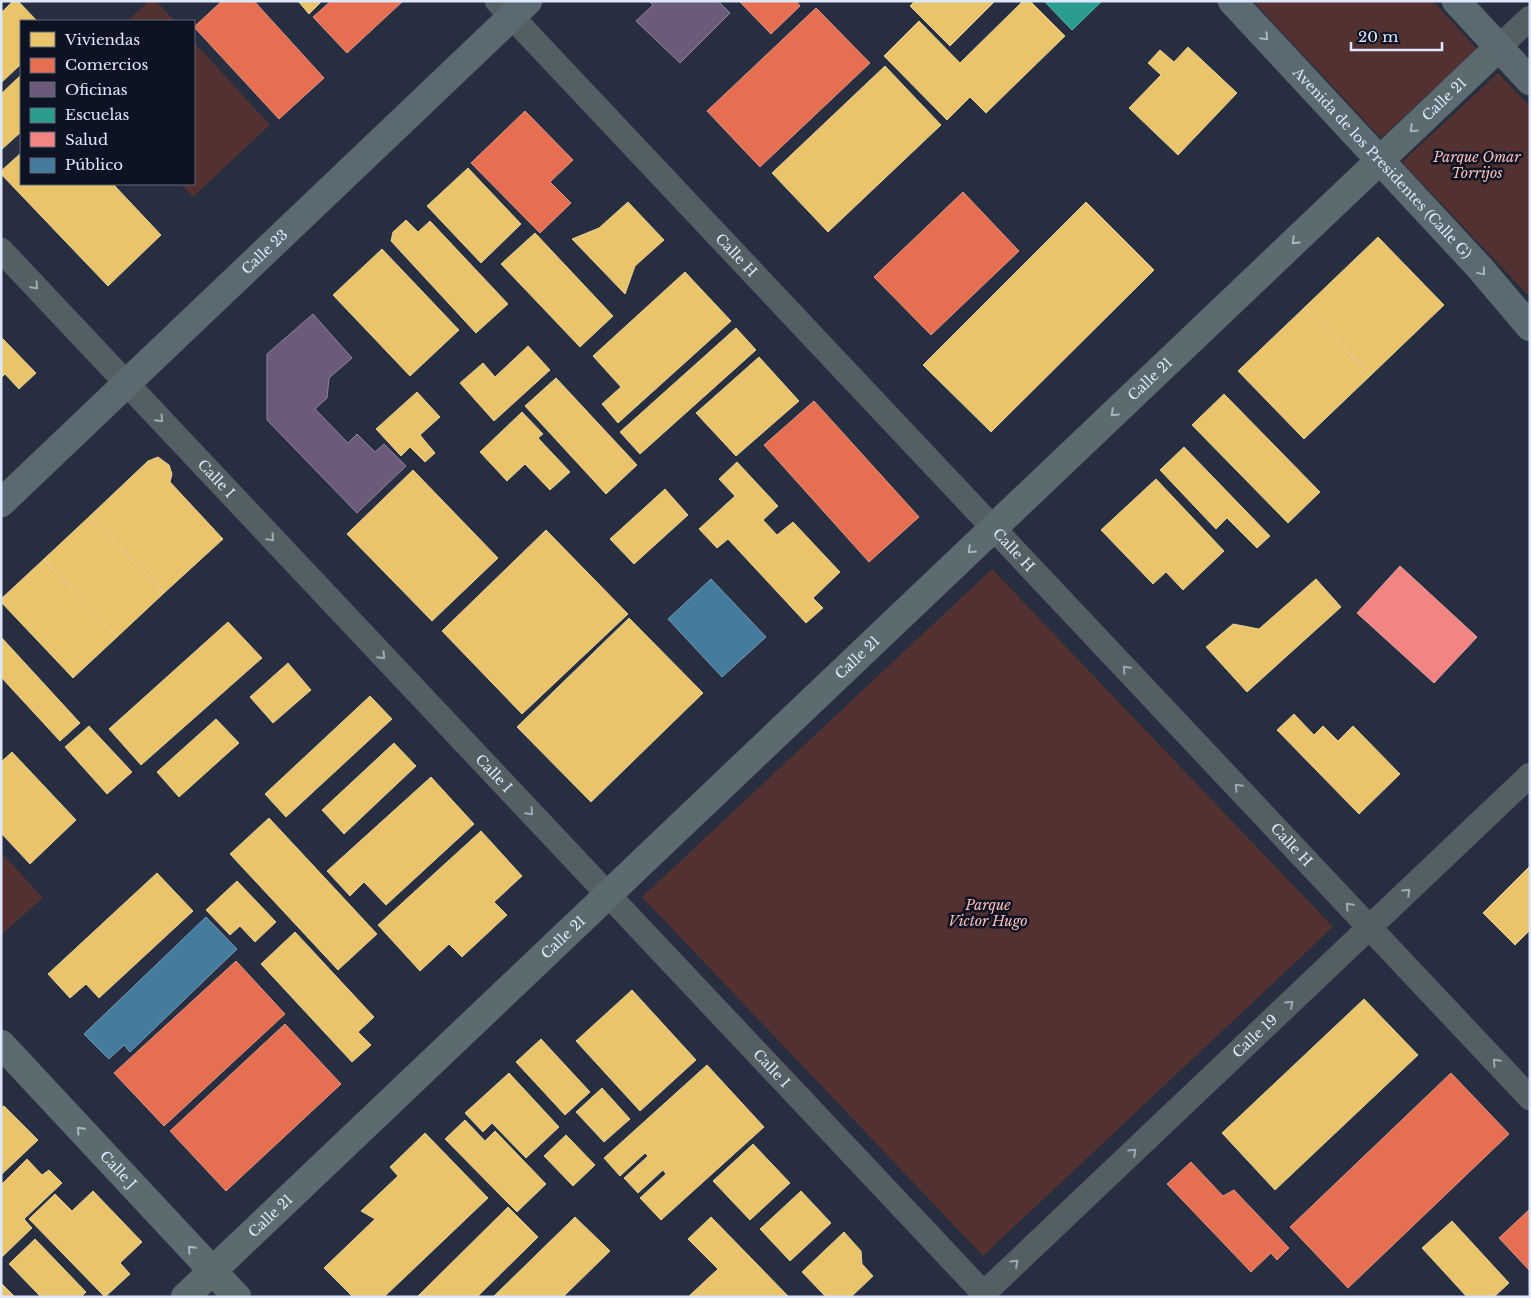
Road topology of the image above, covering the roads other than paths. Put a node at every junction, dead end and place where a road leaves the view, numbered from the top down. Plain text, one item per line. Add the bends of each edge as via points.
1 (1232, 1) edge
2 (1456, 1) edge
3 (513, 6) edge
4 (1530, 18) edge
5 (1499, 47) junction
6 (1530, 81) edge
7 (1380, 160) junction
8 (1, 250) edge
9 (1530, 327) edge
10 (126, 384) junction
11 (1, 503) edge
12 (994, 528) junction
13 (1530, 775) edge
14 (608, 895) junction
15 (1370, 928) junction
16 (1, 1044) edge
17 (1530, 1098) edge
18 (212, 1272) junction
19 (983, 1296) edge
20 (185, 1297) edge
21 (236, 1297) edge

1 -> 7 main road, Avenida de los Presidentes (Calle G)
2 - 5 main road
3 - 10 main road, Calle 23
3 - 12 street, Calle H
4 - 5 street, Calle 21
5 - 6 main road
5 -> 7 street, Calle 21
7 -> 9 main road, Avenida de los Presidentes (Calle G)
7 -> 12 street, Calle 21
8 -> 10 street, Calle I
10 - 11 main road, Calle 23
10 -> 14 street, Calle I
12 -> 14 street, Calle 21
15 -> 12 street, Calle H
15 -> 13 street, Calle 19
14 - 18 street, Calle 21
14 - 19 street, Calle I
17 -> 15 street, Calle H
19 -> 15 street, Calle 19
18 -> 16 street, Calle J
18 - 20 street, Calle 21
18 - 21 street, Calle J

